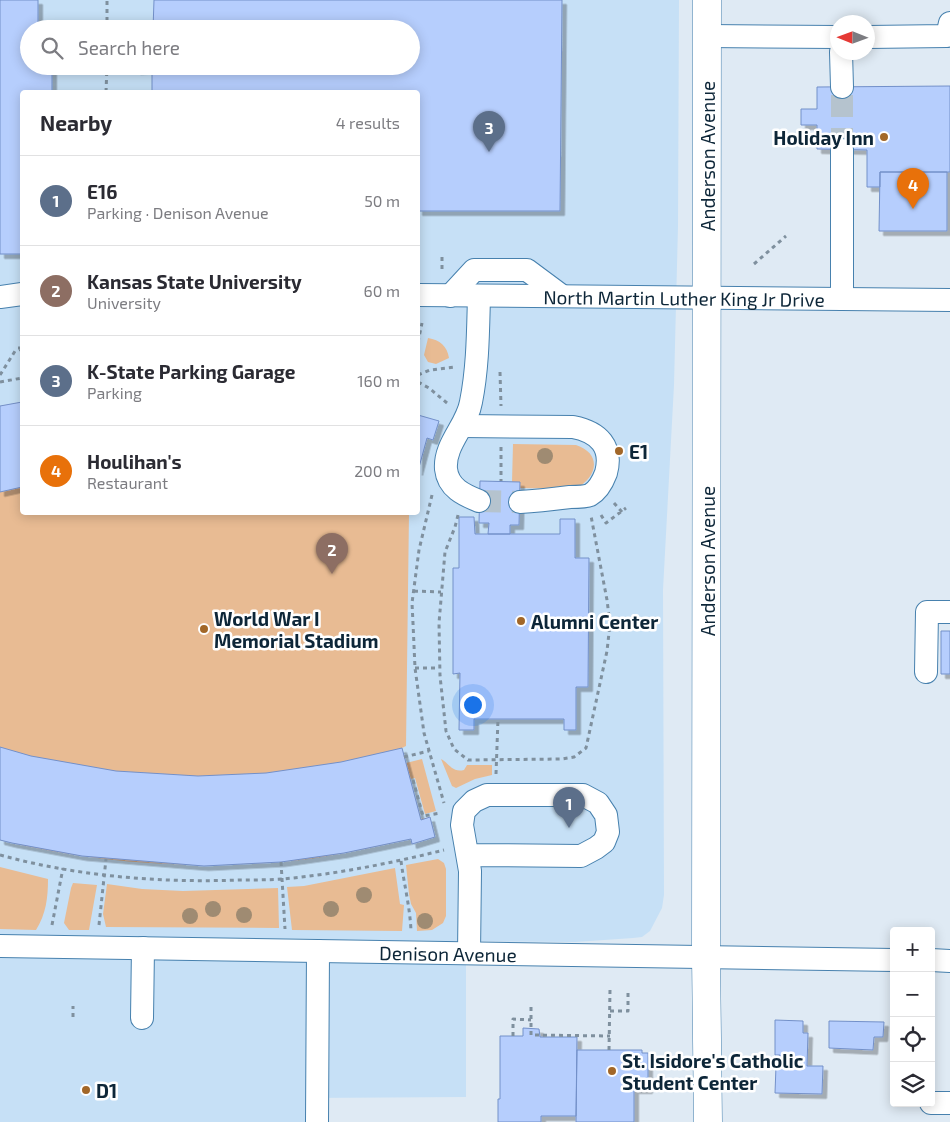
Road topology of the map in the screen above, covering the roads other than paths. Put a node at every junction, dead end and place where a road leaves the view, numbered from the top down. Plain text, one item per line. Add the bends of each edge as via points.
1 (707, 0) edge
2 (950, 23) edge
3 (707, 36) junction
4 (830, 37) edge
5 (875, 37) edge
6 (841, 60) edge
7 (842, 87) tunnel mouth
8 (842, 150) tunnel mouth
9 (20, 294) edge
10 (420, 295) edge
11 (450, 296) junction
12 (479, 296) junction
13 (562, 296) junction
14 (0, 297) edge
15 (707, 298) junction
16 (842, 299) junction
17 (950, 300) edge
18 (463, 426) junction
19 (479, 501) tunnel mouth
20 (520, 502) tunnel mouth
21 (950, 612) edge
22 (926, 672) dead end
23 (459, 852) junction
24 (0, 946) edge
25 (143, 948) junction
26 (318, 950) junction
27 (470, 953) junction
28 (706, 956) junction
29 (890, 960) edge
30 (935, 960) edge
31 (950, 961) edge
32 (142, 1018) dead end
33 (935, 1103) edge
34 (950, 1103) edge
35 (317, 1122) edge
36 (708, 1122) edge

1 - 3 main road, Anderson Avenue
2 - 5 street via 948,36
3 - 4 street
3 - 15 main road, Anderson Avenue
6 - 7 street
8 - 16 street
9 - 14 street
10 - 11 street, North Martin Luther King Jr Drive
11 - 12 street, North Martin Luther King Jr Drive
11 - 13 street via 474,270 527,270
12 - 13 street, North Martin Luther King Jr Drive
12 - 18 street via 476,372 471,404
13 - 15 street, North Martin Luther King Jr Drive
15 - 16 street, North Martin Luther King Jr Drive
15 - 28 main road, Anderson Avenue
16 - 17 street, North Martin Luther King Jr Drive
18 - 19 street via 448,451 447,476 452,486 463,495
18 - 20 street via 574,427 585,429 606,448 609,463 604,478 589,495
21 - 22 street via 927,612
23 - 23 street via 464,811 486,795 583,795 598,803 606,815 608,832 604,842 581,856
23 - 27 street via 470,871
24 - 25 street, Denison Avenue
25 - 26 street, Denison Avenue
25 - 32 street
26 - 27 street, Denison Avenue
26 - 35 street
27 - 28 street, Denison Avenue
28 - 29 street, Denison Avenue
28 - 36 main road, Anderson Avenue
30 - 31 street
33 - 34 street

